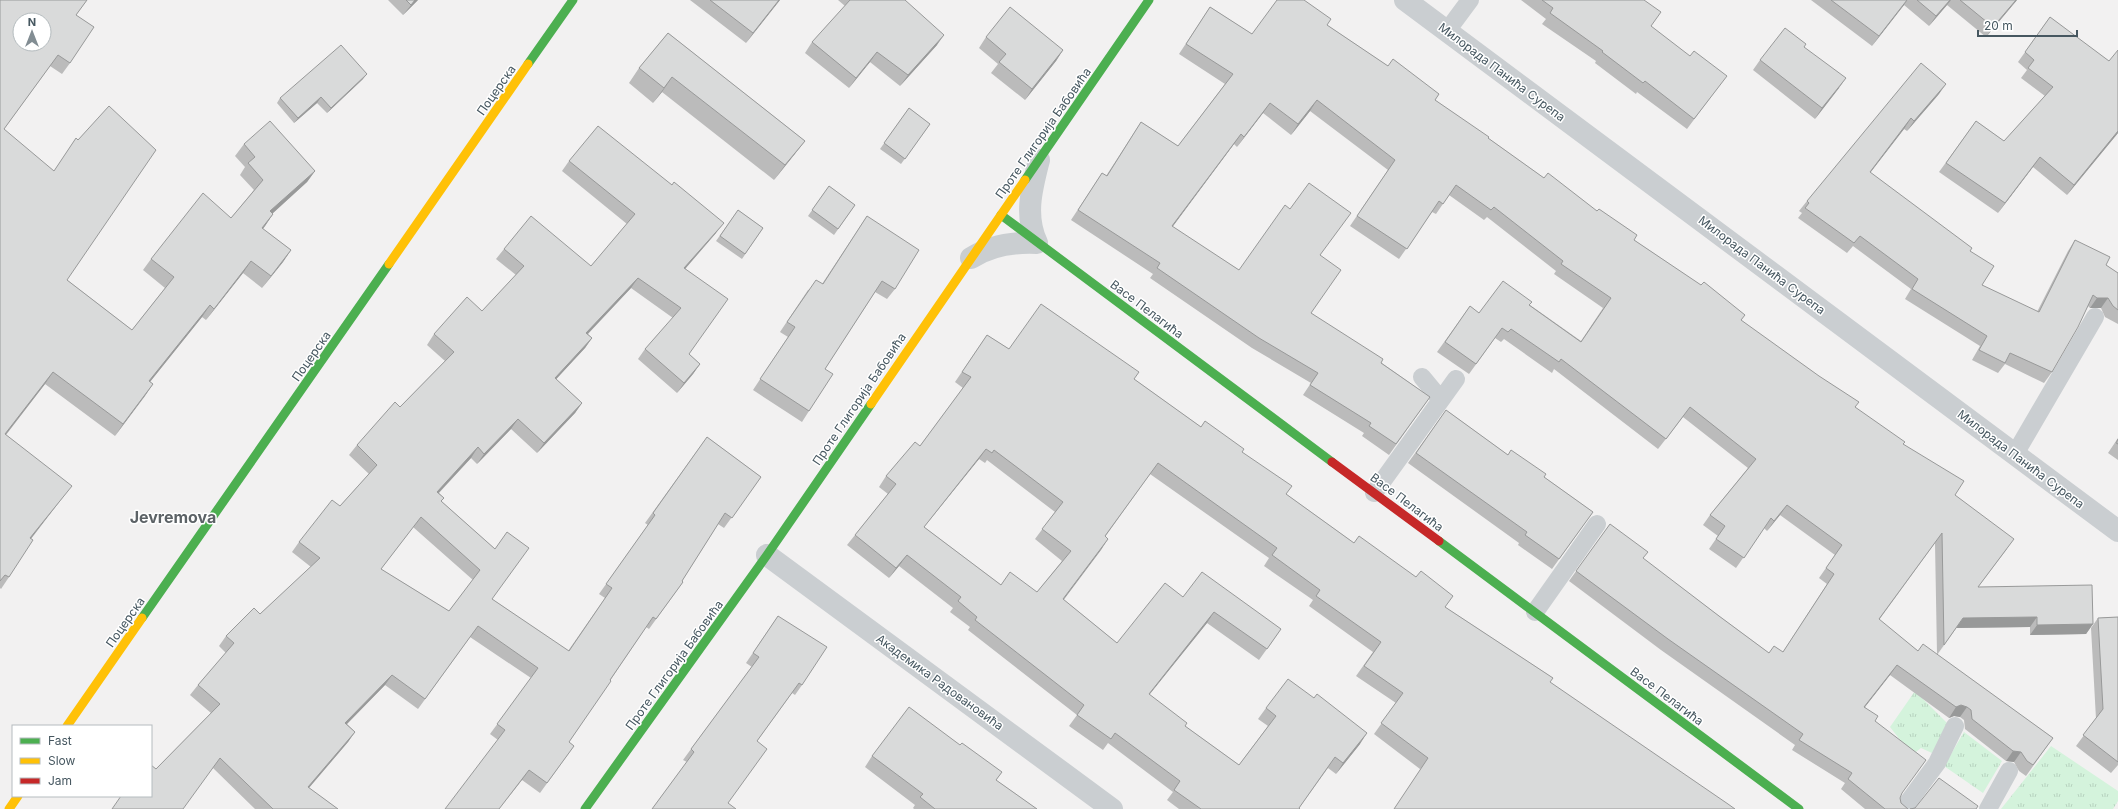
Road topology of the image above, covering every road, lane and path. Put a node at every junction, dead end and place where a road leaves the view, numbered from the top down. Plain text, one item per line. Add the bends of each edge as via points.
1 (574, 0) edge
2 (1149, 0) edge
3 (1405, 0) edge
4 (1470, 0) edge
5 (1447, 31) junction
6 (1039, 159) junction
7 (1001, 215) junction
8 (1037, 243) junction
9 (971, 258) junction
10 (2094, 316) dead end
11 (1422, 377) dead end
12 (1456, 379) dead end
13 (1441, 400) junction
14 (2015, 454) junction
15 (1374, 493) junction
16 (1597, 524) dead end
17 (2118, 531) edge
18 (768, 555) junction
19 (1535, 612) junction
20 (68, 725) edge
21 (1956, 726) dead end
22 (2009, 771) dead end
23 (17, 797) edge
24 (9, 809) edge
25 (585, 809) edge
26 (1112, 809) edge
27 (1799, 809) edge
28 (1903, 809) edge
29 (1988, 809) edge

1 - 20 street, Поцерска
2 - 6 street, Проте Глигорија Бабовића
3 - 5 street, Милорада Панића Сурепа
4 - 5 lane
5 - 14 street, Милорада Панића Сурепа
6 - 7 street, Проте Глигорија Бабовића
6 - 8 street via 1029,218
7 - 8 street, Васе Пелагића
7 - 9 street, Проте Глигорија Бабовића
8 - 9 street via 1019,242 1003,245
8 - 15 street, Васе Пелагића
9 - 18 street, Проте Глигорија Бабовића
10 - 14 lane
11 - 13 lane
12 - 13 lane
13 - 15 lane
14 - 17 street, Милорада Панића Сурепа
15 - 19 street, Васе Пелагића
16 - 19 lane
18 - 25 street, Проте Глигорија Бабовића
18 - 26 street, Академика Радовановића
19 - 27 street, Васе Пелагића
21 - 28 lane via 1937,764
22 - 29 lane
23 - 24 street

